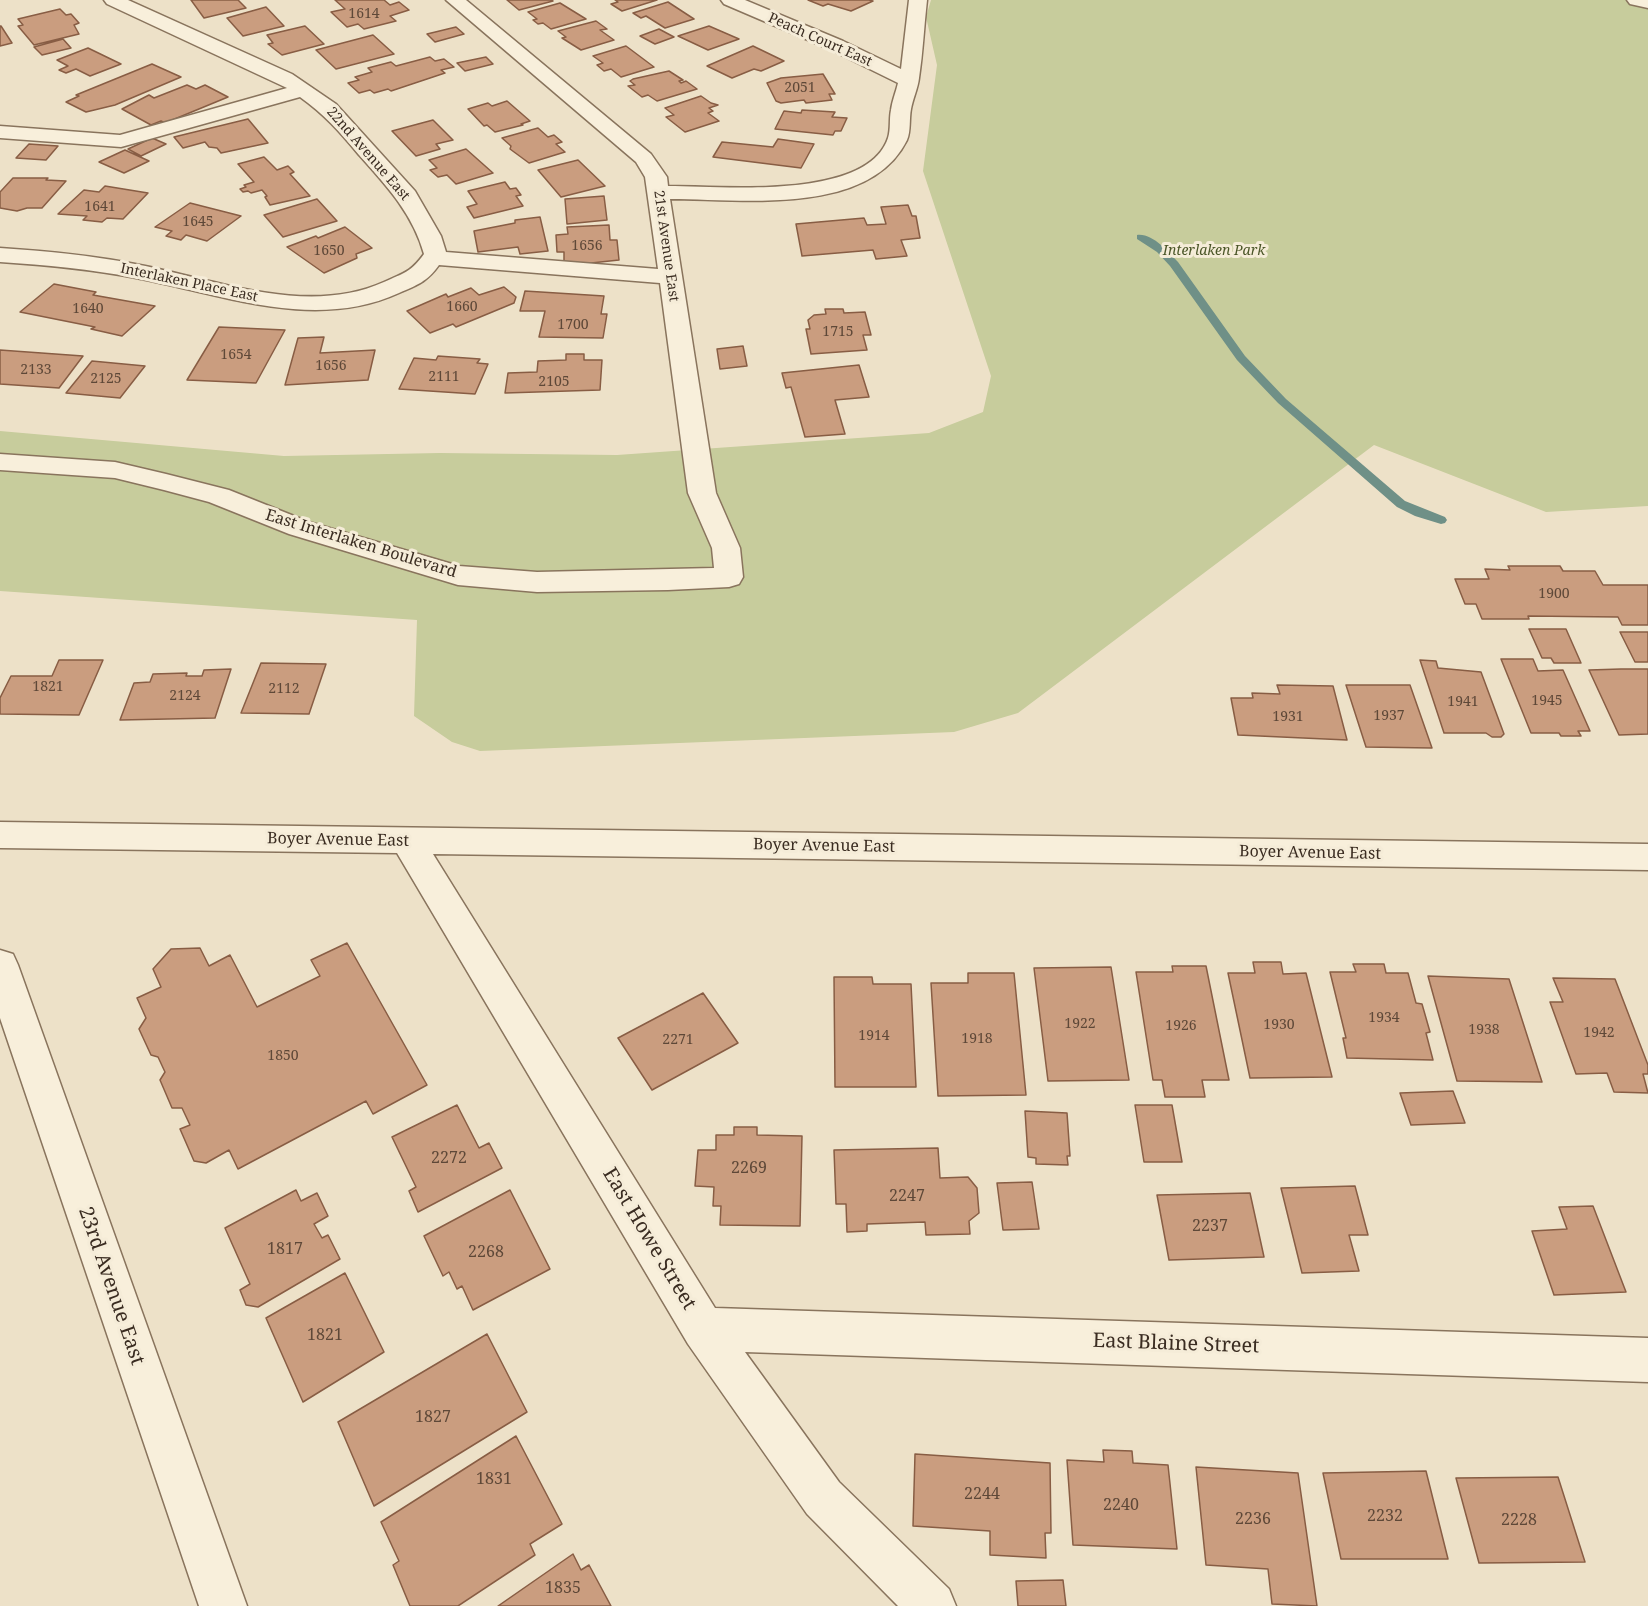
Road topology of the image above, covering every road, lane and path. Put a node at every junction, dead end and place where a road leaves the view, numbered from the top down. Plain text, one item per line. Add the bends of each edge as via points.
1 (113, 0) edge
2 (455, 0) edge
3 (730, 0) edge
4 (918, 0) edge
5 (1636, 0) edge
6 (1648, 3) edge
7 (909, 81) junction
8 (303, 90) junction
9 (0, 132) edge
10 (658, 192) junction
11 (0, 255) edge
12 (432, 258) junction
13 (670, 277) junction
14 (0, 462) edge
15 (729, 577) joint
16 (0, 835) edge
17 (407, 841) junction
18 (1648, 857) edge
19 (0, 965) edge
20 (703, 1329) junction
21 (1648, 1360) edge
22 (223, 1606) edge
23 (932, 1606) edge

1 - 8 street, 22nd Avenue East via 285,78
2 - 10 street, 21st Avenue East via 644,158 656,177
3 - 7 street, Peach Court East
4 - 7 street
5 - 6 street
7 - 10 street via 898,138 885,159 857,178 832,187 783,193
8 - 9 street via 121,141
8 - 12 street, 22nd Avenue East via 329,108 407,196 430,236 435,254
10 - 13 street, 21st Avenue East
11 - 12 street, Interlaken Place East via 69,259 137,270 261,299 329,304 377,294 421,274
12 - 13 street
13 - 15 street, 21st Avenue East via 702,493 726,548
14 - 15 street, East Interlaken Boulevard via 69,465 146,477 219,496 299,528 458,574 537,582
16 - 17 street, Boyer Avenue East
17 - 18 street, Boyer Avenue East
17 - 20 street, East Howe Street
19 - 22 street, 23rd Avenue East
20 - 21 street, East Blaine Street
20 - 23 street, East Howe Street via 823,1498

